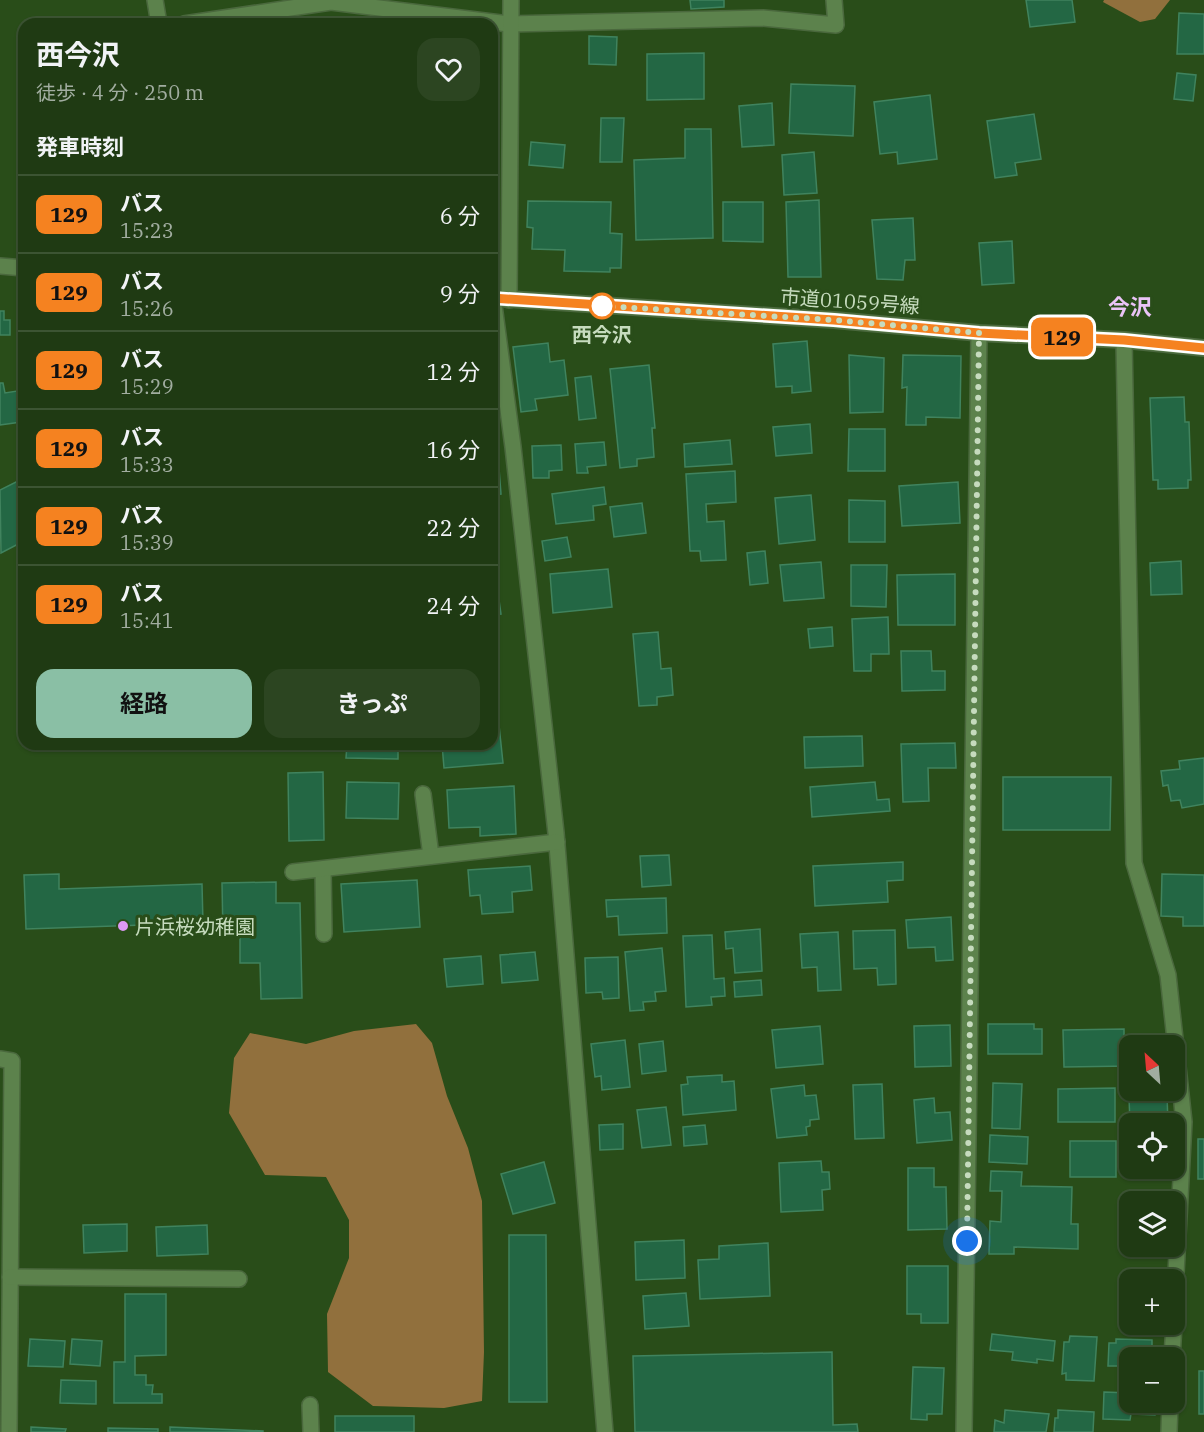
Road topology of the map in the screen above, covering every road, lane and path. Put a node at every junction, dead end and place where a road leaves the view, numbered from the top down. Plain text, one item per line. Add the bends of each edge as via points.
1 (155, 0) edge
2 (511, 0) edge
3 (834, 0) edge
4 (158, 18) edge
5 (224, 18) edge
6 (461, 18) edge
7 (498, 23) edge
8 (510, 24) junction
9 (0, 266) edge
10 (18, 268) edge
11 (498, 299) edge
12 (509, 300) junction
13 (979, 333) junction
14 (1124, 340) junction
15 (498, 341) edge
16 (1204, 348) edge
17 (423, 794) dead end
18 (557, 842) junction
19 (431, 856) junction
20 (323, 869) junction
21 (294, 872) dead end
22 (324, 934) dead end
23 (0, 1059) edge
24 (1176, 1269) edge
25 (10, 1277) junction
26 (239, 1279) dead end
27 (310, 1405) dead end
28 (1169, 1413) edge
29 (9, 1432) edge
30 (311, 1432) edge
31 (605, 1432) edge
32 (964, 1432) edge
33 (1168, 1432) edge

1 - 4 street
2 - 8 street
3 - 8 street via 836,25 764,18
5 - 6 street via 331,2
7 - 8 street
8 - 12 street
9 - 10 street
11 - 12 street, 市道01059号線
12 - 13 street, 市道01059号線
13 - 14 street, 市道01059号線
13 - 32 street
14 - 16 street, 市道01059号線
14 - 24 street via 1134,863 1168,975 1184,1122
15 - 18 street
17 - 19 street
18 - 19 street
18 - 31 street
19 - 20 street
20 - 21 street
20 - 22 street
23 - 25 street via 12,1061
25 - 26 street
25 - 29 street
27 - 30 street
28 - 33 street

